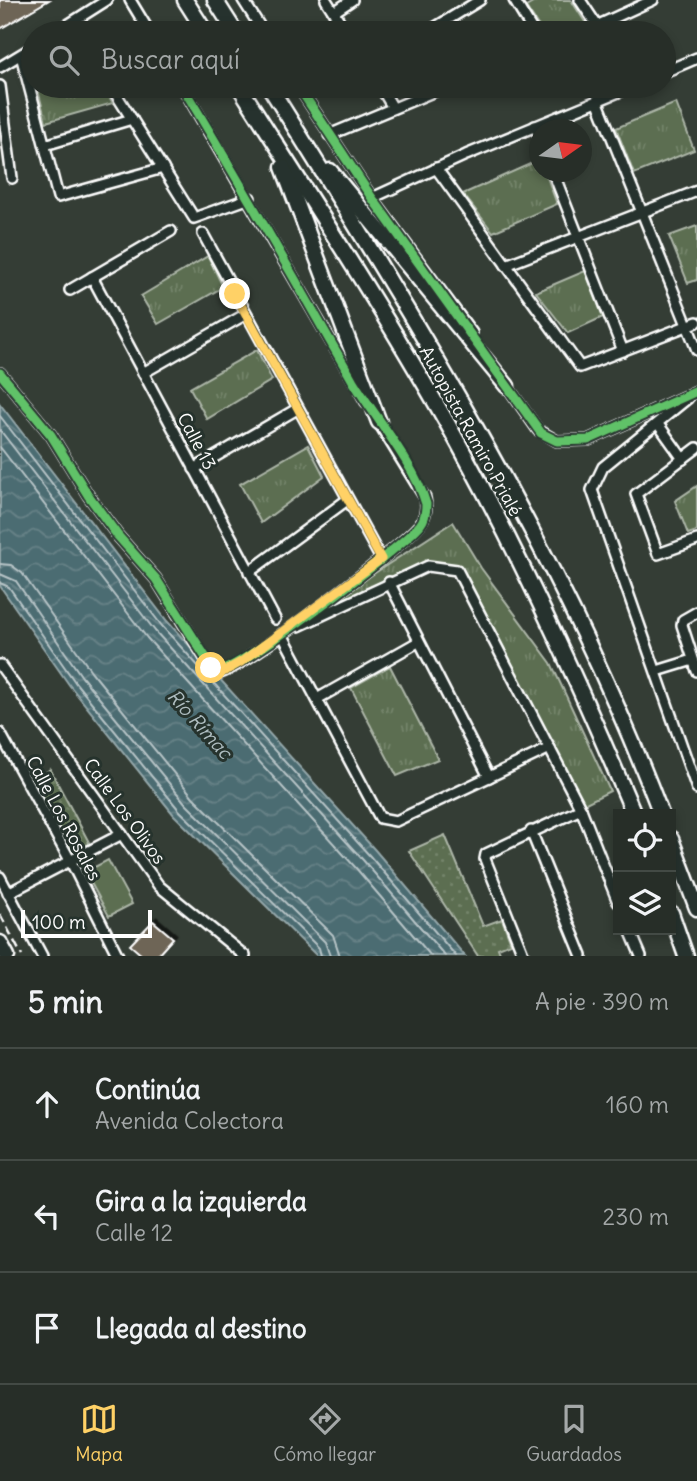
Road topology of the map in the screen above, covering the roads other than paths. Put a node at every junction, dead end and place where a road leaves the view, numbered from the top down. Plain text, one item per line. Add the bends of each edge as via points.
1 (107, 0) edge
2 (130, 0) edge
3 (185, 0) edge
4 (215, 0) edge
5 (243, 0) edge
6 (326, 0) edge
7 (352, 0) edge
8 (480, 0) edge
9 (514, 0) edge
10 (580, 0) edge
11 (653, 0) edge
12 (334, 12) junction
13 (74, 21) edge
14 (143, 21) edge
15 (198, 21) edge
16 (228, 21) edge
17 (256, 21) edge
18 (340, 21) edge
19 (446, 21) edge
20 (527, 21) edge
21 (594, 21) edge
22 (610, 21) edge
23 (21, 55) edge
24 (697, 58) edge
25 (0, 67) edge
26 (676, 67) edge
27 (0, 86) edge
28 (32, 98) edge
29 (119, 98) edge
30 (189, 98) edge
31 (247, 98) edge
32 (277, 98) edge
33 (306, 98) edge
34 (388, 98) edge
35 (418, 98) edge
36 (602, 98) edge
37 (597, 100) junction
38 (394, 108) junction
39 (132, 119) junction
40 (552, 119) edge
41 (296, 129) junction
42 (529, 129) edge
43 (329, 135) junction
44 (273, 139) junction
45 (45, 145) junction
46 (163, 168) junction
47 (436, 168) junction
48 (12, 177) dead end
49 (557, 182) edge
50 (697, 191) edge
51 (250, 198) junction
52 (372, 198) junction
53 (643, 211) junction
54 (171, 231) dead end
55 (203, 233) dead end
56 (578, 237) junction
57 (506, 265) junction
58 (92, 277) junction
59 (70, 290) dead end
60 (246, 314) junction
61 (697, 322) edge
62 (687, 326) junction
63 (697, 350) edge
64 (623, 351) junction
65 (0, 373) edge
66 (144, 373) junction
67 (507, 386) junction
68 (694, 393) edge
69 (297, 409) junction
70 (379, 422) junction
71 (658, 424) junction
72 (697, 448) edge
73 (683, 458) junction
74 (194, 469) junction
75 (347, 500) junction
76 (697, 540) edge
77 (381, 559) junction
78 (249, 572) junction
79 (389, 582) junction
80 (697, 612) edge
81 (275, 620) dead end
82 (282, 634) junction
83 (418, 642) junction
84 (693, 660) junction
85 (0, 665) edge
86 (657, 671) junction
87 (697, 671) edge
88 (317, 699) junction
89 (0, 733) edge
90 (550, 748) junction
91 (489, 777) junction
92 (697, 789) edge
93 (581, 809) junction
94 (632, 809) edge
95 (660, 809) edge
96 (531, 831) junction
97 (122, 834) junction
98 (676, 852) edge
99 (71, 862) junction
100 (0, 877) edge
101 (613, 889) edge
102 (8, 893) junction
103 (697, 908) edge
104 (676, 928) edge
105 (632, 935) edge
106 (0, 943) edge
107 (640, 954) edge
108 (7, 956) edge
109 (42, 956) edge
110 (118, 956) edge
111 (245, 956) edge
112 (524, 956) edge
113 (582, 956) edge
114 (627, 956) edge
115 (686, 956) edge

1 - 13 street
2 - 14 street
3 - 15 highway
4 - 16 highway
5 - 17 street
6 - 12 street
7 - 12 street
8 - 19 street
9 - 20 street
10 - 21 street
11 - 22 street
12 - 18 street
23 - 25 street
24 - 26 street
27 - 48 street
28 - 45 street
29 - 39 street
30 - 51 street
31 - 44 highway, Autopista Ramiro Prialé
32 - 41 highway, Autopista Ramiro Prialé
33 - 43 street
34 - 38 street
35 - 38 street
36 - 37 street
37 - 40 street
37 - 53 street
38 - 43 street
39 - 45 street
39 - 46 street
41 - 67 highway
41 - 95 highway, Autopista Ramiro Prialé via 506,481 620,713
42 - 47 street
43 - 52 street
44 - 70 highway
44 - 94 highway, Autopista Ramiro Prialé via 396,335 485,493 568,661
45 - 46 street via 58,197
46 - 51 street via 194,218
47 - 52 street
47 - 57 street
49 - 56 street
50 - 53 street
51 - 70 street
52 - 67 street
53 - 56 street
53 - 62 street
54 - 58 street
55 - 60 street
56 - 57 street
56 - 64 street
57 - 64 street via 580,368
58 - 59 street
58 - 66 street, Calle 13
60 - 66 street
60 - 69 street
61 - 62 street
62 - 63 street
62 - 64 street
65 - 82 street via 51,435 95,505 163,589 211,668 223,672
66 - 74 street, Calle 13
67 - 68 street via 541,433 557,441 588,440
68 - 71 street
69 - 74 street
69 - 75 street
70 - 77 street via 425,498 426,510 420,525
71 - 73 street
71 - 86 street via 603,467 592,490
72 - 73 street
73 - 76 street via 636,495 658,554
74 - 78 street, Calle 13
75 - 77 street
75 - 78 street
77 - 82 street
78 - 81 street, Calle 13
79 - 82 street
79 - 83 street
79 - 90 street via 428,566 457,570
80 - 84 street via 682,625
82 - 88 street
83 - 88 street
83 - 91 street
84 - 86 street
84 - 87 street
85 - 97 street, Calle Los Olivos
86 - 92 street
88 - 91 street via 380,818 396,821
89 - 99 street, Calle Los Rosales
90 - 91 street
90 - 93 street
93 - 96 street
93 - 101 street
96 - 112 street via 491,848 485,859
96 - 113 street
97 - 99 street
97 - 111 street, Calle Los Olivos via 159,886
98 - 103 highway
99 - 102 street
99 - 110 street, Calle Los Rosales
100 - 102 street
102 - 109 street
104 - 115 highway
105 - 107 street
106 - 108 highway
107 - 114 street

